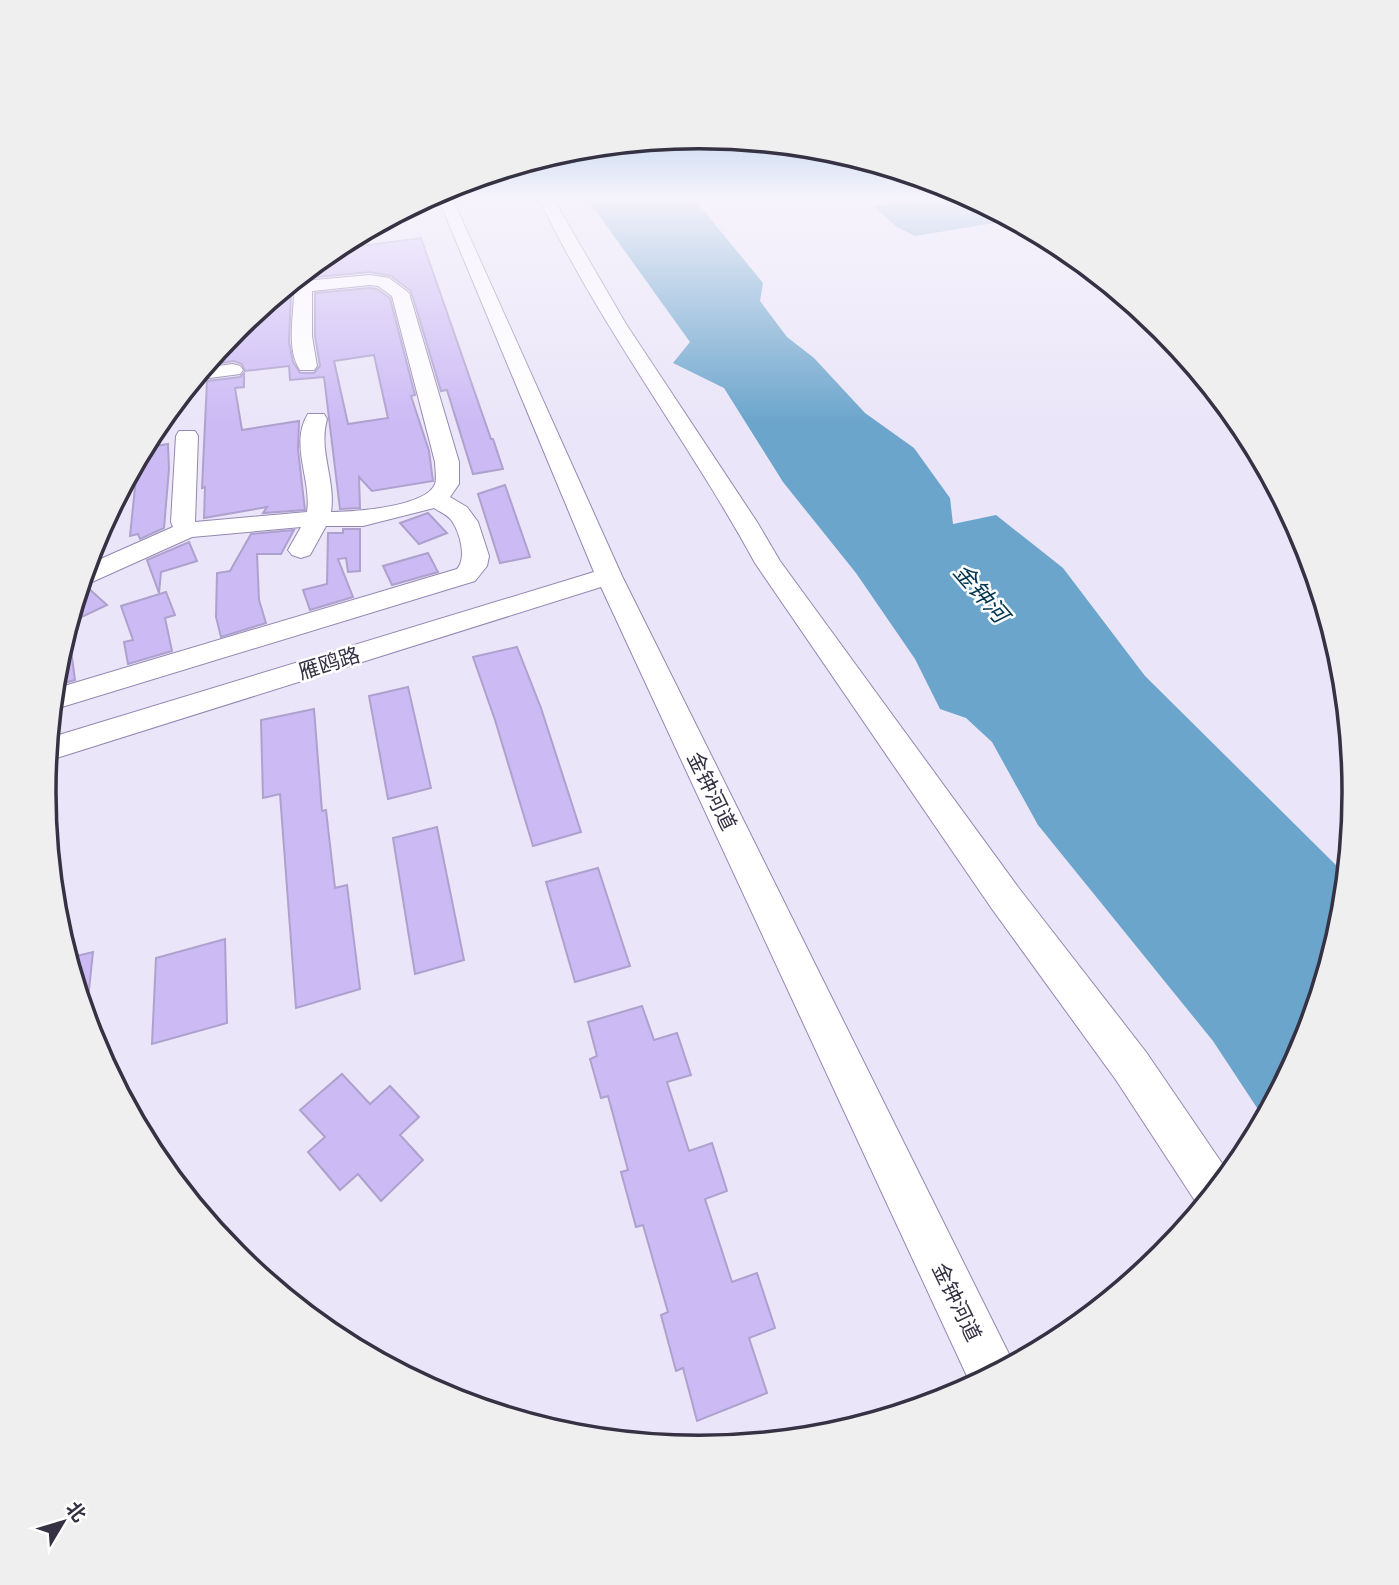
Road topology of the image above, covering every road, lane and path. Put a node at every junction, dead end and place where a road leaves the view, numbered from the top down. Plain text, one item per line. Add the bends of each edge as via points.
1 (478, 274) edge
2 (589, 274) edge
3 (303, 286) edge
4 (297, 291) edge
5 (307, 366) dead end
6 (233, 370) dead end
7 (212, 373) edge
8 (316, 419) dead end
9 (187, 436) dead end
10 (436, 499) junction
11 (316, 519) junction
12 (187, 530) junction
13 (301, 550) dead end
14 (96, 570) edge
15 (607, 572) junction
16 (64, 697) edge
17 (59, 734) edge
18 (57, 747) edge
19 (1209, 1185) edge
20 (989, 1367) edge

1 - 15 street, 金钟河道
2 - 19 street via 768,563 1005,898 1131,1066
3 - 10 street via 370,280 400,293 447,462 447,484
4 - 5 street via 304,304 300,319
6 - 7 street
8 - 11 street via 310,432 320,506
9 - 12 street via 183,522
10 - 11 street via 363,519
10 - 16 street via 466,522 476,556 474,566 456,580
11 - 12 street
11 - 13 street
12 - 14 street
15 - 17 street, 雁鸥路
15 - 18 street, 雁鸥路
15 - 20 street, 金钟河道

